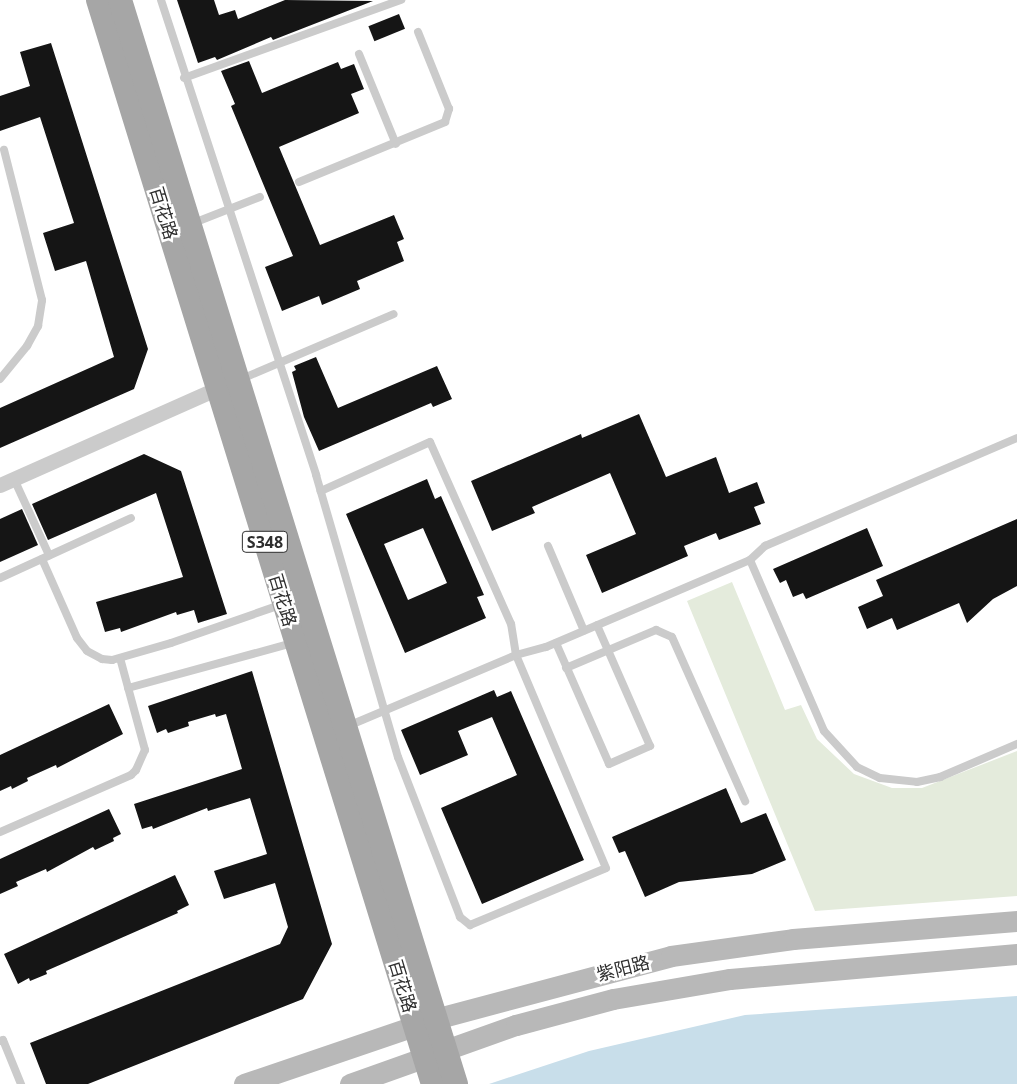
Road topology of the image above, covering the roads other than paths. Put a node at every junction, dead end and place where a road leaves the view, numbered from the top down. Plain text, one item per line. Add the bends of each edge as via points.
1 (98, 0) edge
2 (120, 0) edge
3 (161, 0) edge
4 (401, 0) edge
5 (418, 32) dead end
6 (359, 54) dead end
7 (184, 78) junction
8 (396, 144) junction
9 (4, 150) dead end
10 (299, 182) dead end
11 (260, 197) dead end
12 (228, 210) junction
13 (189, 224) junction
14 (394, 314) dead end
15 (279, 363) junction
16 (0, 379) edge
17 (228, 384) junction
18 (1017, 438) edge
19 (7, 482) edge
20 (320, 491) junction
21 (130, 518) dead end
22 (548, 546) dead end
23 (45, 557) junction
24 (750, 560) junction
25 (0, 578) edge
26 (284, 604) junction
27 (597, 625) junction
28 (584, 631) junction
29 (296, 642) junction
30 (556, 643) junction
31 (608, 650) junction
32 (516, 656) junction
33 (120, 658) junction
34 (566, 668) junction
35 (128, 688) junction
36 (384, 711) junction
37 (344, 727) junction
38 (1017, 744) edge
39 (745, 801) dead end
40 (0, 832) edge
41 (1017, 921) edge
42 (1017, 954) edge
43 (425, 1022) junction
44 (0, 1041) edge
45 (435, 1053) junction
46 (448, 1082) edge
47 (21, 1084) edge
48 (244, 1084) edge
49 (350, 1084) edge

1 - 17 main road, 百花路 / S348
2 - 13 main road, 百花路 / S348
3 - 7 lane
4 - 7 lane
5 - 8 lane via 449,113 441,125
6 - 8 lane
7 - 12 lane
8 - 10 lane
9 - 16 lane via 41,291 42,309 27,346
11 - 12 lane
12 - 13 lane
12 - 15 lane
13 - 17 main road, 百花路 / S348
14 - 15 lane
15 - 17 lane
15 - 20 lane
17 - 19 street
17 - 26 main road, 百花路 / S348
17 - 37 main road, 百花路 / S348
18 - 24 lane via 765,546
19 - 23 lane
20 - 32 lane via 430,442 511,624
20 - 36 lane
21 - 23 lane
22 - 28 lane
23 - 25 lane
23 - 33 lane via 81,645 102,659
24 - 27 lane
24 - 38 lane via 824,731 857,767 886,780 917,782 940,777
26 - 29 main road, 百花路 / S348
26 - 33 lane
27 - 28 lane
27 - 31 lane
28 - 30 lane
29 - 35 lane
29 - 43 main road, 百花路 / S348
30 - 32 lane
30 - 34 lane
31 - 34 lane
31 - 34 lane via 650,746 609,764
31 - 39 lane via 656,630 672,637
32 - 36 lane
32 - 36 lane via 606,868 470,925 460,917 398,757
33 - 35 lane
35 - 40 lane via 145,750 136,770
36 - 37 lane
37 - 43 main road, 百花路 / S348
41 - 43 main road, 紫阳路 via 793,939 671,956
42 - 45 main road, 紫阳路 via 690,984 564,1011
43 - 45 main road, 百花路 / S348
43 - 48 main road, 紫阳路
44 - 47 lane via 3,1040
45 - 46 main road, 百花路 / S348
45 - 49 main road, 紫阳路

